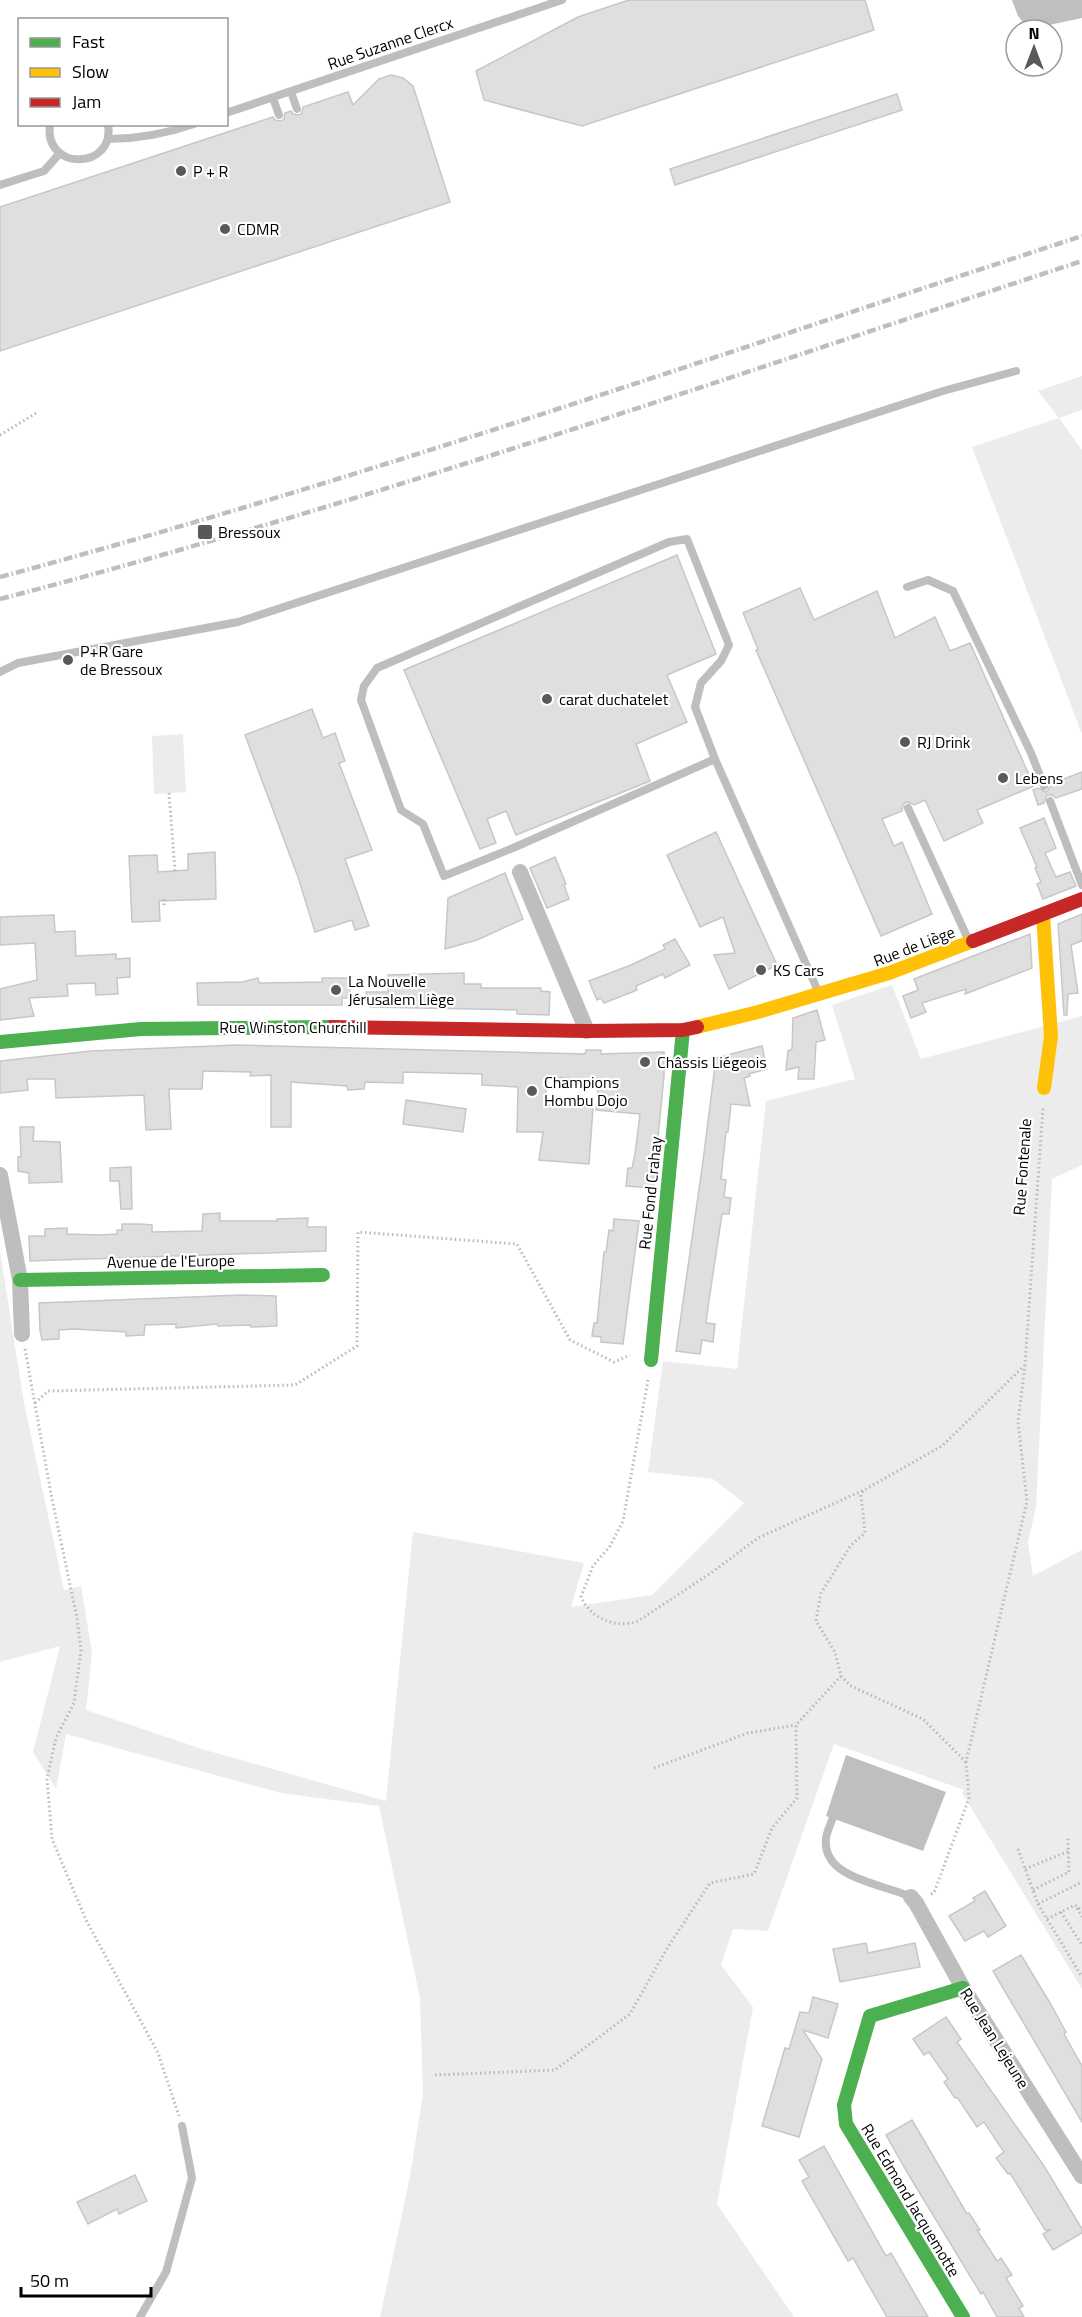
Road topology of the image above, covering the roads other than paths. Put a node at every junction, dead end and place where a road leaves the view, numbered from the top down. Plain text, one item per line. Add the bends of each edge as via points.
1 (562, 0) edge
2 (291, 92) junction
3 (273, 98) junction
4 (297, 109) dead end
5 (228, 113) edge
6 (279, 115) dead end
7 (50, 126) edge
8 (108, 126) edge
9 (188, 126) edge
10 (108, 139) junction
11 (60, 153) junction
12 (0, 185) edge
13 (1016, 370) dead end
14 (907, 587) dead end
15 (0, 672) edge
16 (715, 759) junction
17 (1044, 786) dead end
18 (1050, 801) dead end
19 (908, 808) dead end
20 (520, 872) dead end
21 (1082, 885) edge
22 (1082, 899) edge
23 (1043, 915) junction
24 (970, 942) junction
25 (819, 995) junction
26 (754, 1014) joint
27 (682, 1030) junction
28 (588, 1031) junction
29 (0, 1042) edge
30 (1044, 1088) road end
31 (0, 1174) edge
32 (323, 1275) dead end
33 (20, 1280) junction
34 (22, 1334) road end
35 (651, 1360) road end
36 (832, 1820) dead end
37 (913, 1900) joint
38 (963, 1988) junction
39 (182, 2126) road end
40 (1082, 2176) edge
41 (140, 2317) edge
42 (963, 2317) edge

1 - 2 lane, Rue Suzanne Clercx
2 - 3 lane, Rue Suzanne Clercx
2 - 4 lane
3 - 5 lane, Rue Suzanne Clercx
3 - 6 lane
7 - 11 lane via 50,139
8 - 10 lane
9 - 10 lane via 140,139
10 - 11 lane via 99,153 84,160
11 - 12 lane via 44,171
13 - 15 lane via 238,622 18,663
14 - 17 lane via 928,580 953,591
16 - 16 lane via 444,876 423,824 401,810 361,700 364,686 377,668 669,542 687,539 729,645 722,661 701,683 695,707
16 - 25 lane
18 - 21 lane
19 - 24 lane
20 - 28 street
22 - 23 street, Rue de Liège
23 - 24 street, Rue de Liège
23 - 30 street via 1051,1036
24 - 25 street, Rue de Liège via 889,974
25 - 26 street, Rue de Liège
26 - 27 street, Rue Winston Churchill
27 - 28 street, Rue Winston Churchill
27 - 35 street, Rue Fond Crahay
28 - 29 street, Rue Winston Churchill via 279,1026 141,1029
31 - 33 street
32 - 33 street, Avenue de l'Europe
33 - 34 street
36 - 37 lane via 826,1838 828,1856 844,1873
37 - 38 street, Rue Jean Lejeune
38 - 40 street, Rue Jean Lejeune
38 - 42 street, Rue Edmond Jacquemotte via 870,2016 844,2105 846,2124
39 - 41 lane via 192,2178 166,2272

